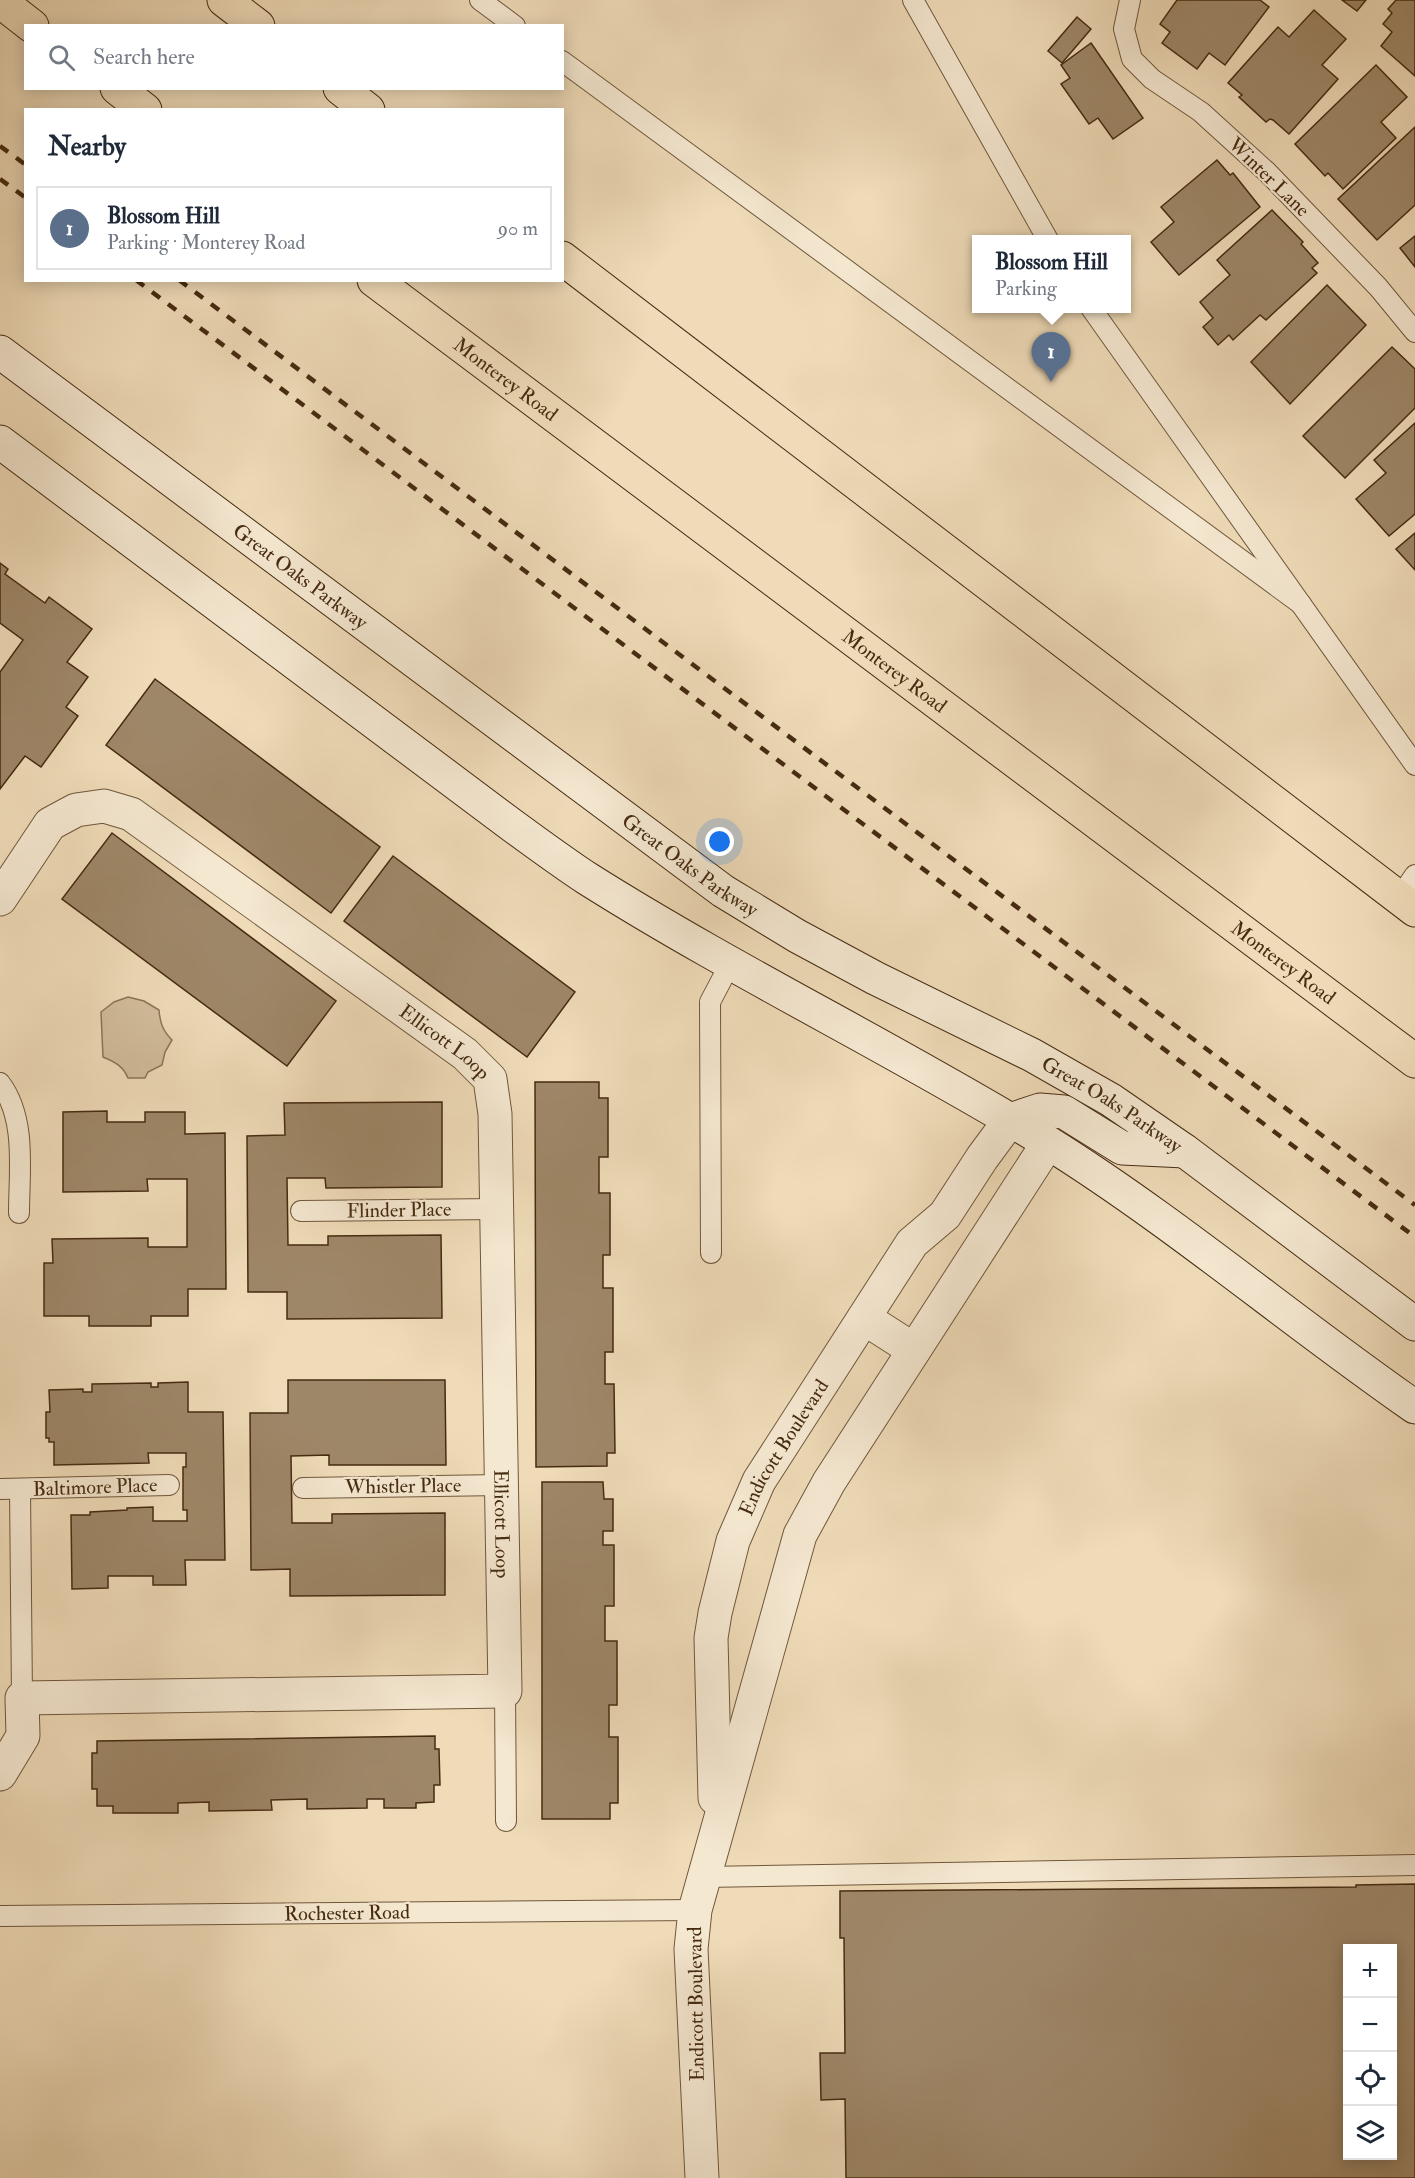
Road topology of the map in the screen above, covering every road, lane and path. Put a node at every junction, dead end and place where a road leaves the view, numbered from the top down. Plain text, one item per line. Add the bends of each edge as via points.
1 (224, 0) edge
2 (480, 0) edge
3 (913, 0) edge
4 (1130, 0) edge
5 (255, 24) edge
6 (512, 24) edge
7 (564, 62) edge
8 (120, 90) edge
9 (343, 90) edge
10 (142, 108) edge
11 (365, 108) edge
12 (1045, 235) edge
13 (564, 260) edge
14 (377, 282) edge
15 (1094, 313) edge
16 (1415, 332) edge
17 (0, 352) edge
18 (0, 442) edge
19 (1301, 604) junction
20 (1415, 765) edge
21 (1410, 894) edge
22 (0, 899) edge
23 (731, 962) junction
24 (1415, 1061) edge
25 (0, 1083) edge
26 (1010, 1120) junction
27 (1048, 1143) junction
28 (1185, 1151) junction
29 (497, 1209) junction
30 (301, 1211) dead end
31 (19, 1213) dead end
32 (711, 1253) dead end
33 (864, 1318) junction
34 (1415, 1324) edge
35 (914, 1350) junction
36 (1415, 1407) edge
37 (169, 1485) dead end
38 (502, 1485) junction
39 (303, 1488) dead end
40 (0, 1489) edge
41 (20, 1489) junction
42 (505, 1691) junction
43 (22, 1698) junction
44 (0, 1774) edge
45 (506, 1821) dead end
46 (716, 1832) junction
47 (1415, 1864) edge
48 (703, 1877) junction
49 (695, 1910) junction
50 (0, 1916) edge
51 (702, 2178) edge

1 - 5 main road
2 - 6 lane
3 - 12 lane
4 - 16 lane, Winter Lane via 1124,29 1132,59 1152,80 1201,112 1267,172 1378,287
7 - 19 lane
8 - 10 main road
9 - 11 main road
13 - 21 main road
14 - 24 main road, Monterey Road
15 - 19 lane
17 - 28 street, Great Oaks Parkway via 723,891 875,978 1032,1055 1111,1100
18 - 23 street via 513,826 587,878
19 - 20 lane
22 - 29 street, Ellicott Loop via 50,824 76,810 104,806 131,814 465,1054 490,1079 495,1114
23 - 26 street
23 - 32 lane via 710,1002
25 - 31 lane via 11,1102 19,1130
26 - 27 street
26 - 28 street via 1040,1110 1064,1112 1122,1148
26 - 33 street, Endicott Boulevard via 945,1215 912,1243
27 - 35 street, Endicott Boulevard
27 - 36 street via 1168,1225
28 - 34 street, Great Oaks Parkway
29 - 30 lane, Flinder Place
29 - 38 street, Ellicott Loop
33 - 35 street
33 - 46 street, Endicott Boulevard via 759,1480 733,1541 711,1638
35 - 46 street, Endicott Boulevard via 829,1482 800,1535
37 - 41 lane, Baltimore Place
38 - 39 lane, Whistler Place
38 - 42 street, Ellicott Loop
40 - 41 lane, Baltimore Place
41 - 43 lane, Baltimore Place
42 - 43 street
42 - 45 lane, Ellicott Loop
43 - 44 street via 23,1736
46 - 48 street, Endicott Boulevard
47 - 48 lane
48 - 49 street, Endicott Boulevard
49 - 50 lane, Rochester Road
49 - 51 street, Endicott Boulevard via 691,1949

